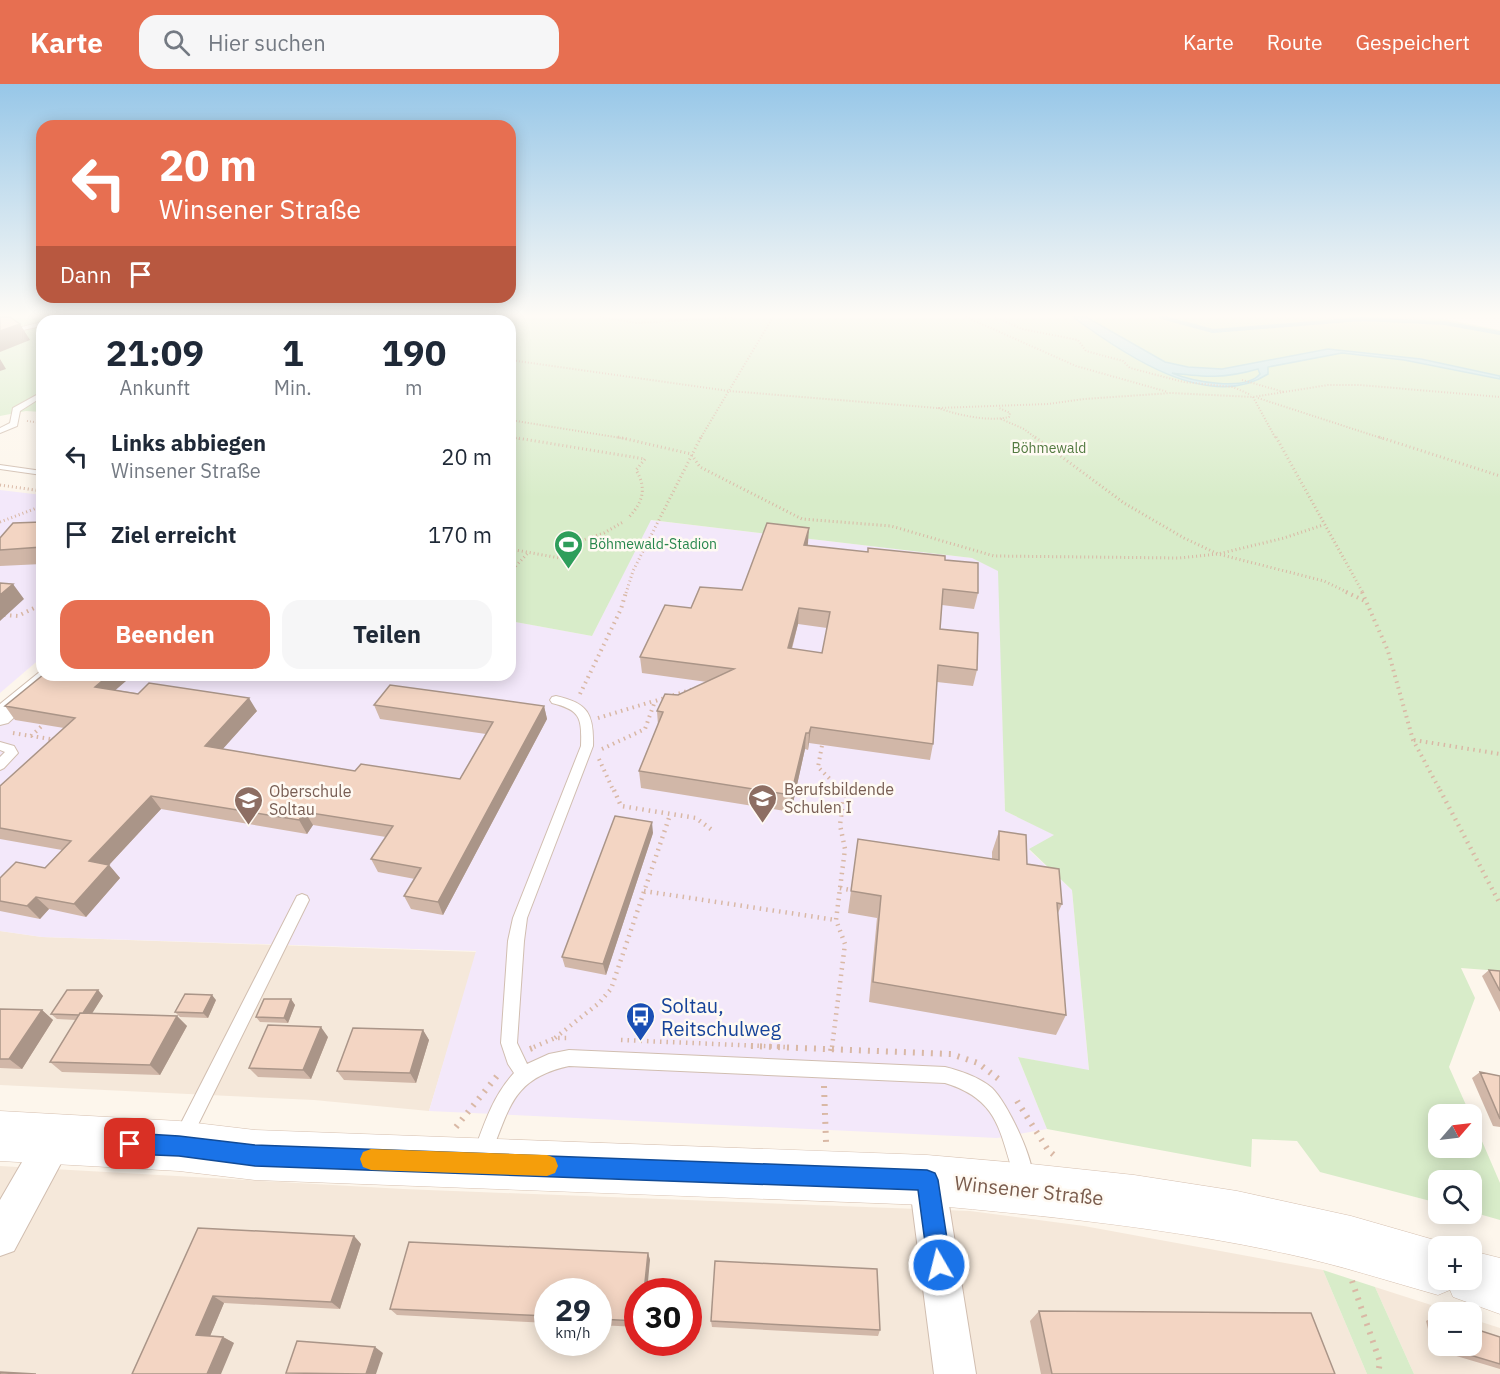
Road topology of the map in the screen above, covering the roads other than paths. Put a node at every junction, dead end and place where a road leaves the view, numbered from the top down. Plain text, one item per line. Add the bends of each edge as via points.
1 (36, 398) edge
2 (0, 422) edge
3 (14, 424) junction
4 (0, 431) edge
5 (0, 467) edge
6 (36, 472) edge
7 (45, 681) edge
8 (556, 700) dead end
9 (5, 725) edge
10 (0, 746) edge
11 (0, 765) edge
12 (302, 900) dead end
13 (524, 1074) junction
14 (0, 1136) edge
15 (57, 1139) junction
16 (179, 1146) junction
17 (480, 1163) junction
18 (927, 1180) junction
19 (1028, 1189) junction
20 (0, 1237) edge
21 (1428, 1265) edge
22 (1482, 1281) edge
23 (1500, 1287) edge
24 (955, 1374) edge

1 - 3 lane via 16,410
2 - 3 lane
3 - 4 lane
5 - 6 lane
7 - 9 street
8 - 13 lane via 580,709 588,721 587,746 520,918 509,1043
10 - 11 lane via 12,753
12 - 16 lane
13 - 17 lane via 504,1097
13 - 19 lane via 549,1060 569,1058 945,1076 966,1081 986,1094 1000,1113
14 - 15 main road, Winsener Straße
15 - 16 main road, Winsener Straße
15 - 20 street
16 - 17 main road, Winsener Straße via 255,1155
17 - 18 main road, Winsener Straße
18 - 19 main road, Winsener Straße
18 - 24 street
19 - 21 main road, Winsener Straße via 1240,1218 1338,1239
22 - 23 main road

